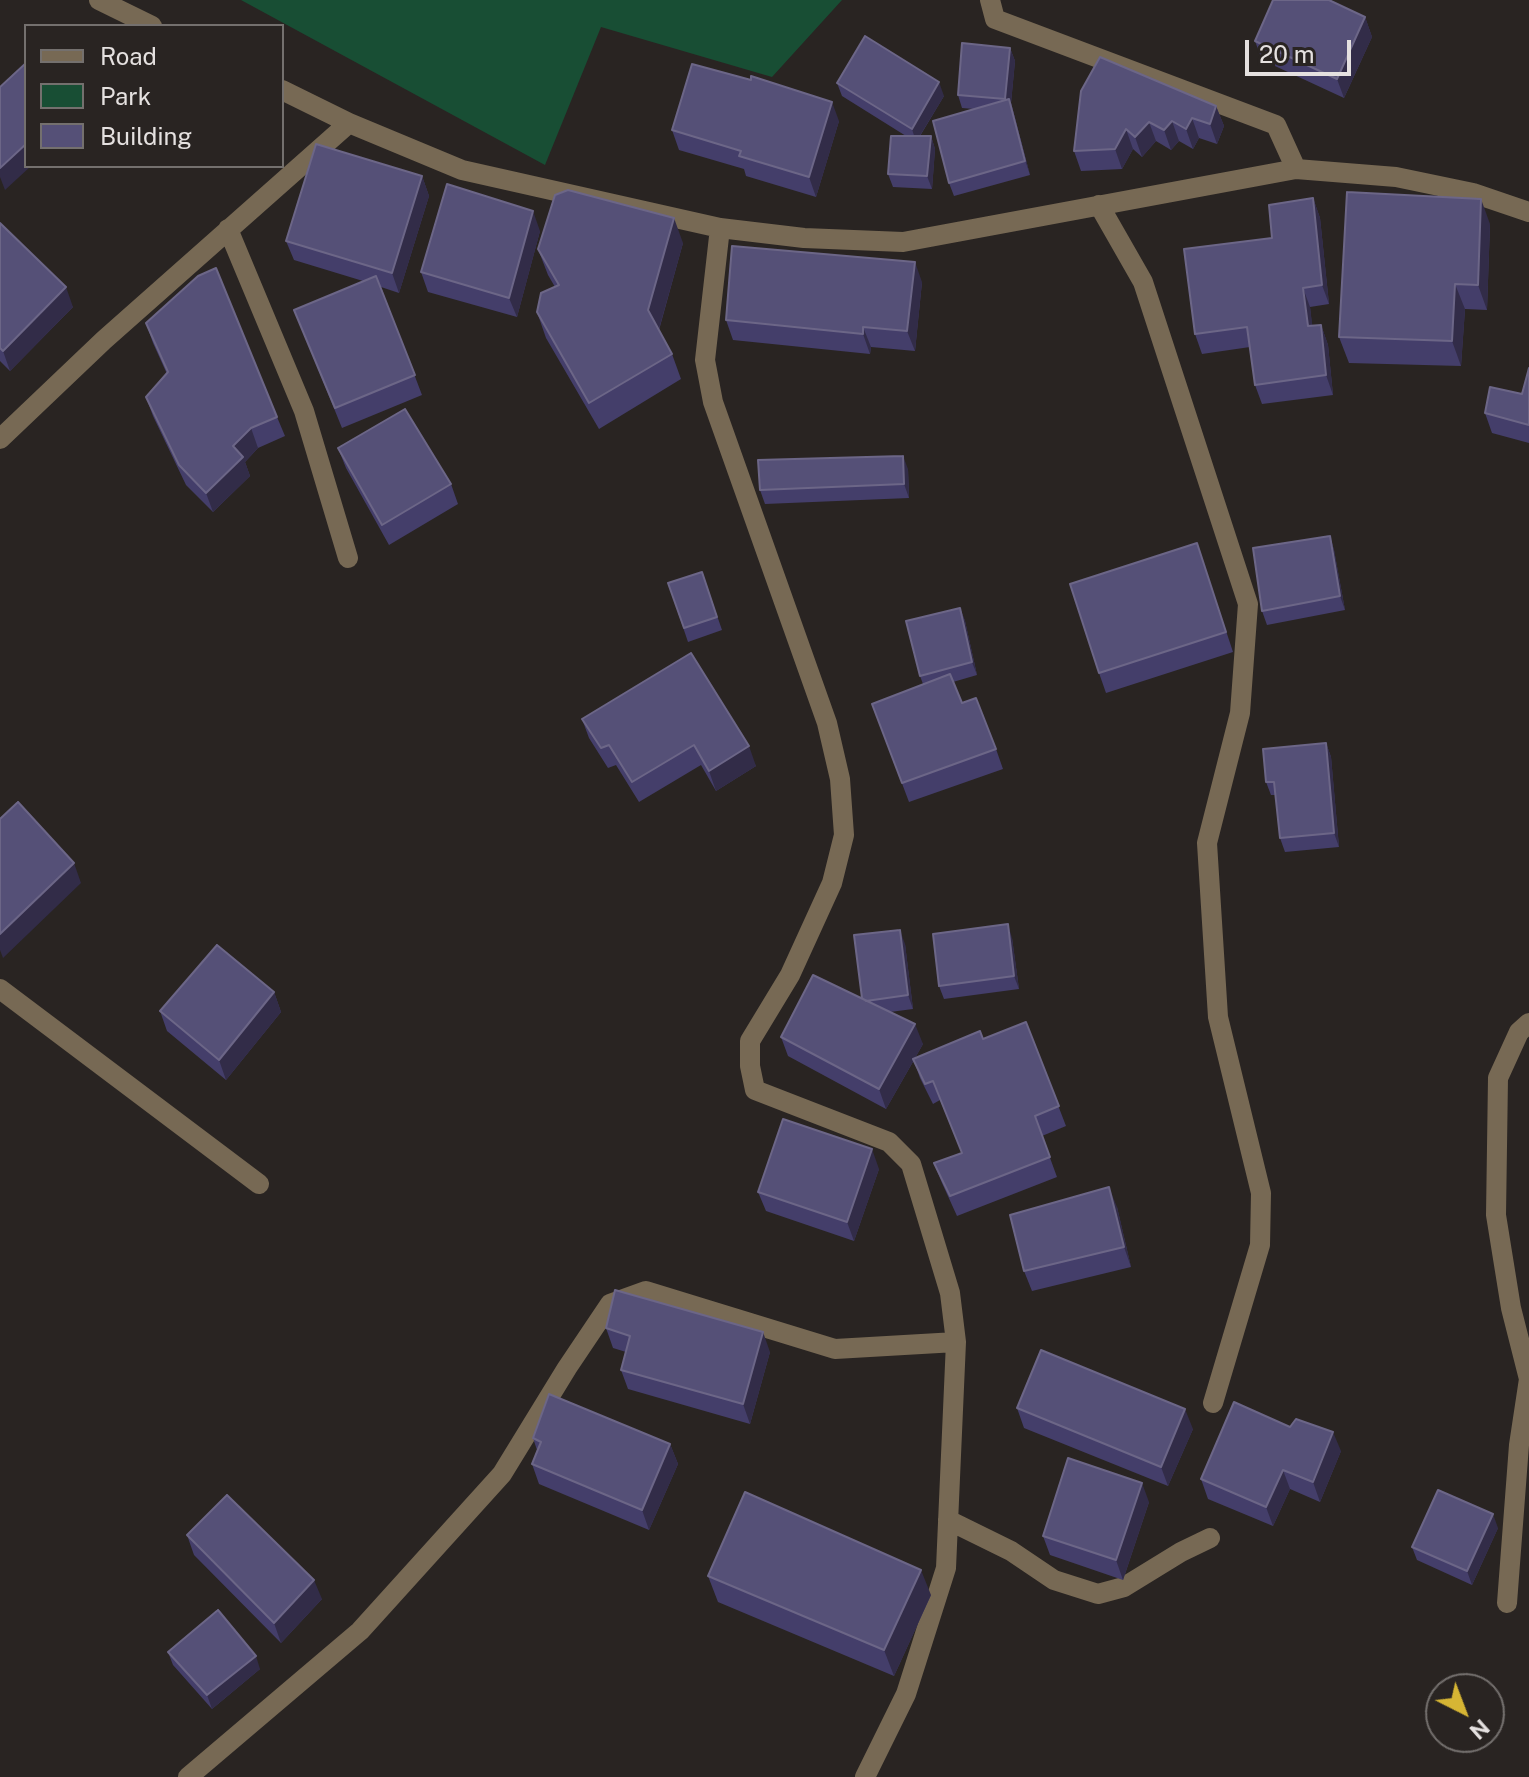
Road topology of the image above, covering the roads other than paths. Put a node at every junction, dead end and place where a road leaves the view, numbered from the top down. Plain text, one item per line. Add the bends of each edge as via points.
1 (99, 0) edge
2 (990, 0) edge
3 (148, 24) edge
4 (284, 91) edge
5 (349, 123) junction
6 (1296, 169) junction
7 (1099, 205) junction
8 (1529, 212) edge
9 (720, 228) junction
10 (228, 229) junction
11 (0, 439) edge
12 (348, 558) dead end
13 (0, 989) edge
14 (1529, 1023) edge
15 (259, 1184) dead end
16 (956, 1342) junction
17 (1213, 1403) dead end
18 (948, 1520) junction
19 (1210, 1538) dead end
20 (1507, 1603) dead end
21 (188, 1777) edge
22 (865, 1777) edge

1 - 3 street
2 - 6 street via 995,19 1276,125
4 - 5 street
5 - 9 street via 462,170
5 - 10 street
6 - 7 street
6 - 8 street via 1396,177 1473,193
7 - 9 street via 903,242
7 - 17 street via 1143,282 1248,604 1240,713 1207,843 1218,1017 1261,1193 1260,1245
9 - 16 street via 705,360 713,402 827,723 840,779 844,835 820,910 790,975 750,1041 755,1090 889,1142 911,1164 950,1293
10 - 11 street
10 - 12 street via 304,411
13 - 15 street
14 - 20 street via 1519,1032 1498,1078 1496,1215 1529,1379
16 - 18 street
16 - 21 street via 835,1349 646,1291 610,1304 502,1474 360,1631
18 - 19 street via 1011,1551 1054,1580 1098,1594 1124,1587
18 - 22 street via 946,1568 906,1694

